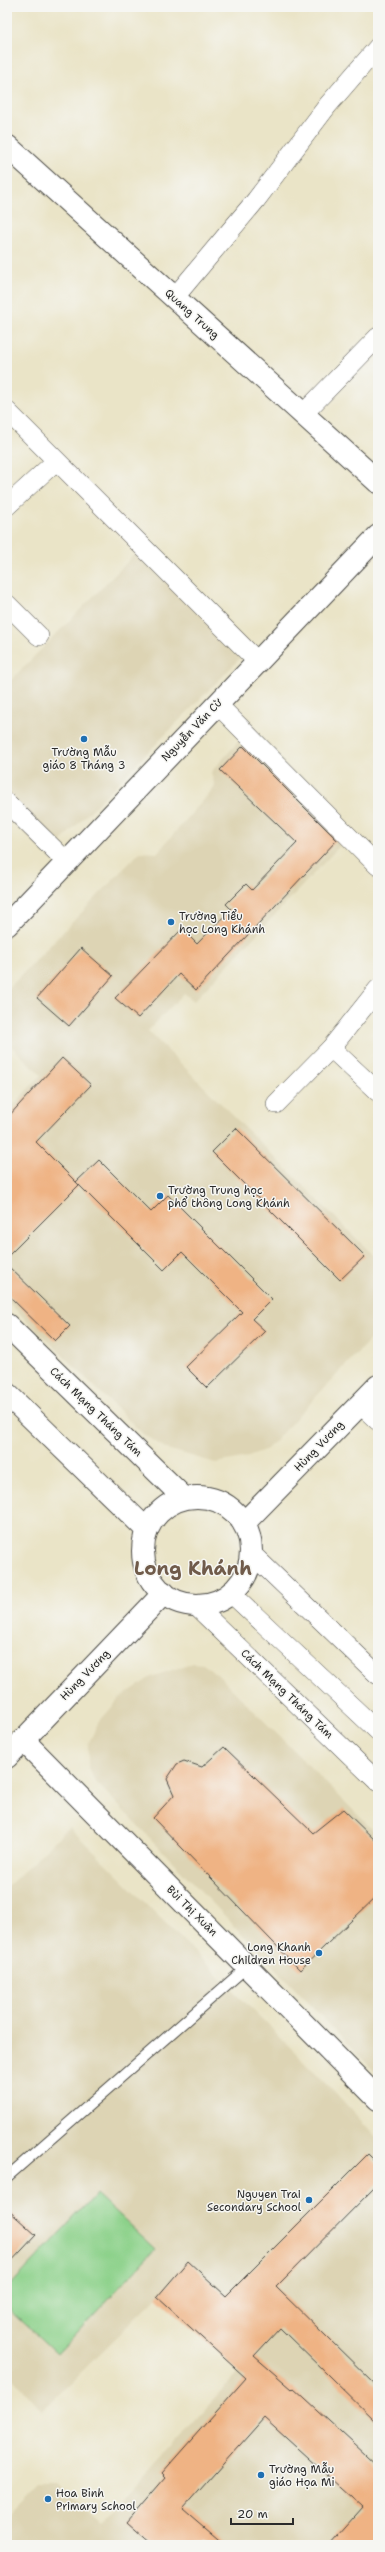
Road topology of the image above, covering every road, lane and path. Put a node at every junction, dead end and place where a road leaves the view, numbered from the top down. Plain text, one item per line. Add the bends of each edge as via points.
1 (378, 47) edge
2 (7, 146) edge
3 (174, 298) junction
4 (378, 337) edge
5 (7, 411) edge
6 (303, 414) junction
7 (56, 461) junction
8 (378, 482) edge
9 (7, 506) edge
10 (378, 536) edge
11 (7, 604) edge
12 (39, 636) dead end
13 (258, 662) junction
14 (218, 704) junction
15 (7, 803) edge
16 (67, 862) junction
17 (378, 866) edge
18 (7, 925) edge
19 (378, 989) edge
20 (331, 1048) junction
21 (378, 1092) edge
22 (276, 1104) dead end
23 (7, 1325) edge
24 (378, 1386) edge
25 (7, 1394) edge
26 (360, 1404) junction
27 (378, 1421) edge
28 (184, 1498) junction
29 (244, 1523) junction
30 (147, 1530) junction
31 (252, 1554) junction
32 (164, 1593) junction
33 (231, 1593) junction
34 (195, 1605) junction
35 (378, 1675) edge
36 (378, 1731) edge
37 (23, 1740) junction
38 (7, 1757) edge
39 (378, 1782) edge
40 (247, 1967) junction
41 (378, 2099) edge
42 (7, 2177) edge

1 - 3 street via 328,105 256,200
2 - 3 street, Quang Trung
3 - 6 street, Quang Trung
4 - 6 street
5 - 7 street
6 - 8 street, Quang Trung
7 - 9 street
7 - 13 street
10 - 13 street, Nguyễn Văn Cừ
11 - 12 street
13 - 14 street, Nguyễn Văn Cừ
14 - 16 street, Nguyễn Văn Cừ
14 - 17 street
15 - 16 street
16 - 18 street, Nguyễn Văn Cừ
19 - 20 street
20 - 21 street
20 - 22 street
23 - 28 street, Cách Mạng Tháng Tám
24 - 26 street, Hùng Vương
25 - 30 street
26 - 27 street
26 - 29 street, Hùng Vương
28 - 29 street via 207,1498 228,1506
28 - 30 street via 162,1509
29 - 31 street via 250,1538
30 - 32 street via 143,1553 149,1576
31 - 33 street via 246,1574
31 - 35 street
32 - 34 street via 178,1602
32 - 37 street, Hùng Vương
33 - 34 street via 220,1600
33 - 36 street
34 - 39 street, Cách Mạng Tháng Tám
37 - 38 street, Hùng Vương
37 - 40 street, Bùi Thị Xuân
40 - 41 street, Bùi Thị Xuân
40 - 42 lane

